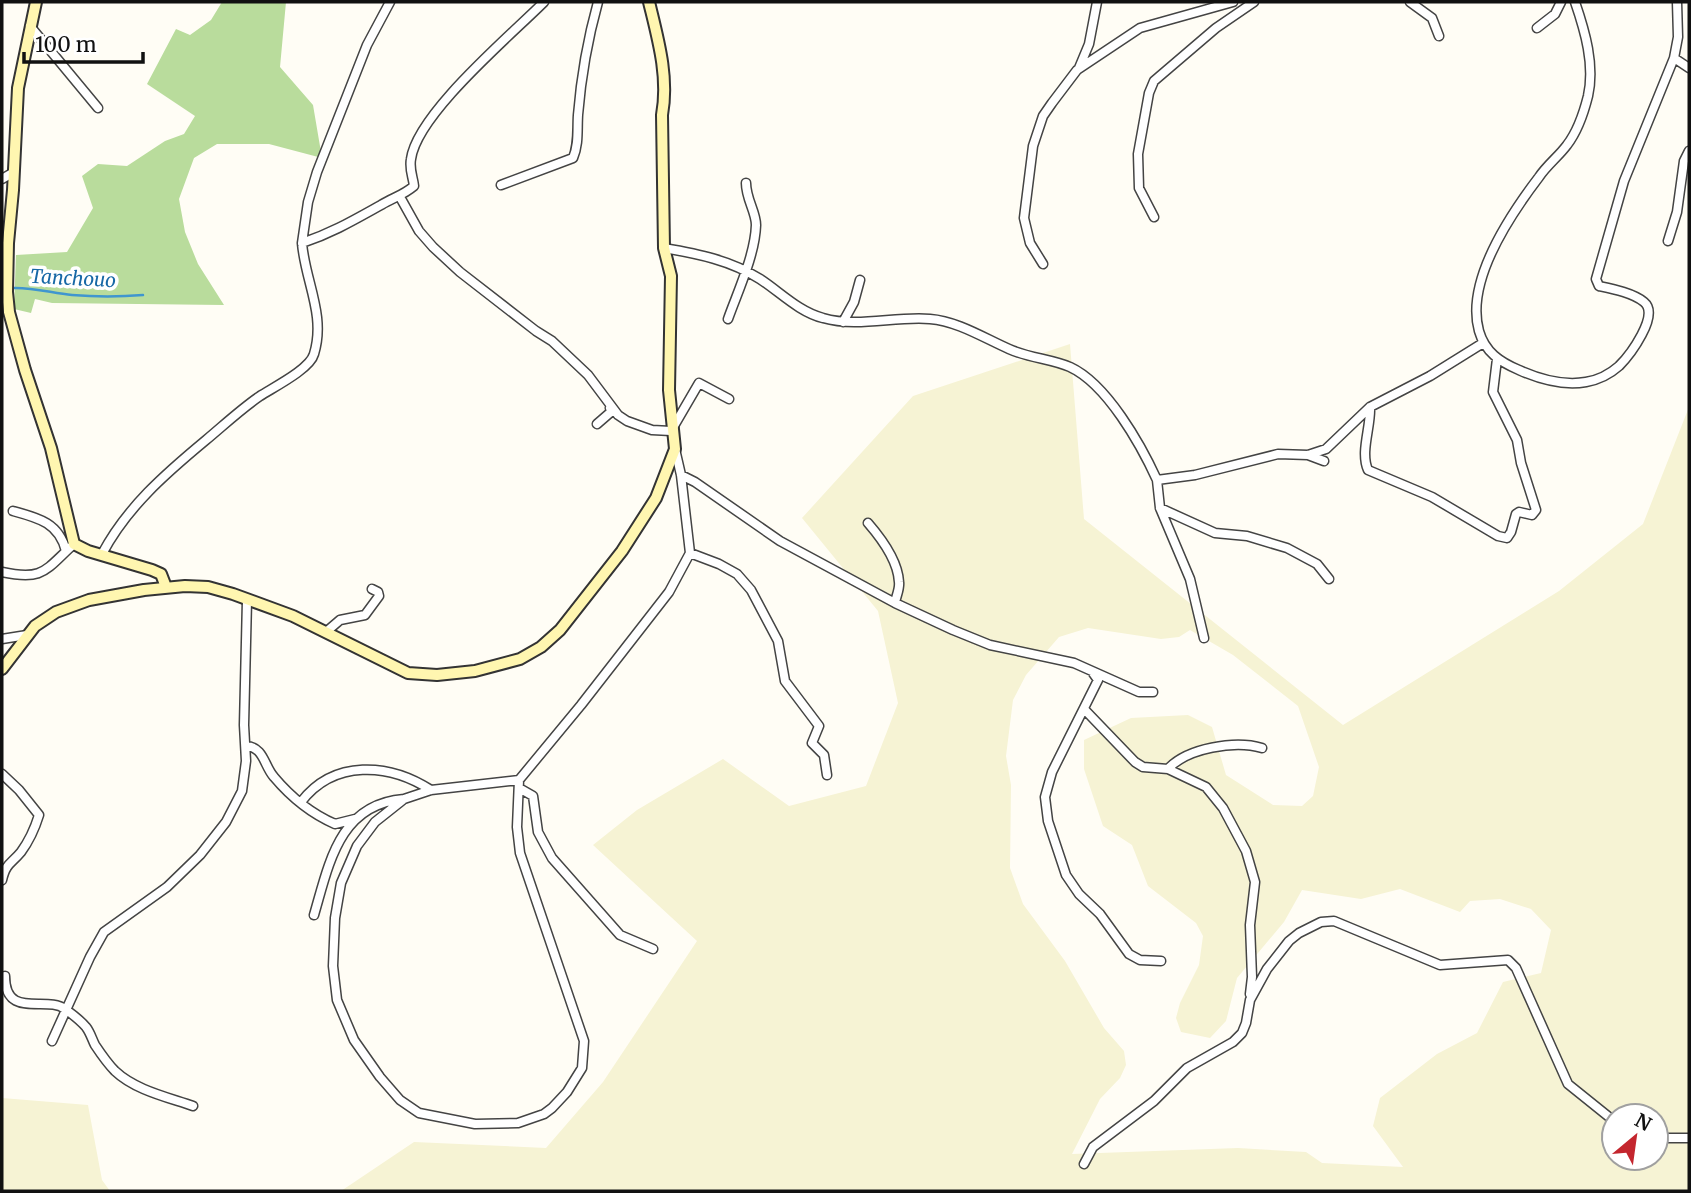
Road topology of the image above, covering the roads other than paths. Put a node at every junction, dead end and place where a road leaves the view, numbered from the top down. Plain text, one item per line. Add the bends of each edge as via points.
1 (36, 2) edge
2 (390, 2) edge
3 (544, 2) edge
4 (598, 2) edge
5 (649, 2) edge
6 (1097, 2) edge
7 (1233, 2) edge
8 (1254, 2) edge
9 (1410, 2) edge
10 (1561, 2) edge
11 (1575, 2) edge
12 (1677, 2) edge
13 (30, 26) junction
14 (1536, 28) dead end
15 (1439, 36) dead end
16 (1674, 58) junction
17 (1689, 68) edge
18 (1077, 70) junction
19 (97, 108) dead end
20 (1689, 151) edge
21 (14, 172) junction
22 (2, 181) edge
23 (746, 183) dead end
24 (501, 185) dead end
25 (13, 191) junction
26 (400, 198) junction
27 (1154, 217) dead end
28 (1668, 241) dead end
29 (302, 243) junction
30 (664, 248) junction
31 (1043, 264) dead end
32 (747, 271) junction
33 (860, 280) dead end
34 (5, 316) edge
35 (728, 319) dead end
36 (843, 321) junction
37 (1483, 344) junction
38 (1497, 359) junction
39 (729, 399) dead end
40 (609, 405) junction
41 (1370, 407) junction
42 (597, 424) dead end
43 (671, 431) junction
44 (675, 449) junction
45 (1308, 455) junction
46 (1324, 461) dead end
47 (681, 475) junction
48 (1157, 480) junction
49 (1160, 508) junction
50 (13, 511) dead end
51 (868, 523) dead end
52 (70, 548) junction
53 (690, 553) junction
54 (102, 554) junction
55 (2, 572) edge
56 (1329, 579) dead end
57 (166, 587) junction
58 (372, 589) dead end
59 (247, 600) junction
60 (895, 603) junction
61 (326, 632) junction
62 (27, 635) junction
63 (1204, 638) dead end
64 (2, 639) edge
65 (2, 669) edge
66 (1091, 671) junction
67 (1153, 692) dead end
68 (1084, 709) junction
69 (246, 746) junction
70 (1262, 748) dead end
71 (1168, 769) junction
72 (2, 774) edge
73 (827, 775) dead end
74 (519, 784) junction
75 (431, 790) junction
76 (404, 799) junction
77 (301, 802) junction
78 (355, 819) junction
79 (2, 880) edge
80 (314, 915) dead end
81 (653, 950) dead end
82 (1161, 961) dead end
83 (5, 976) dead end
84 (1250, 1000) junction
85 (67, 1010) junction
86 (52, 1041) dead end
87 (193, 1106) dead end
88 (1600, 1110) edge
89 (1670, 1138) edge
90 (1689, 1138) edge
91 (1084, 1164) dead end

1 - 13 main road
2 - 29 street via 367,45 317,172
3 - 26 street via 424,127 410,160 414,186
4 - 24 street via 573,158
5 - 30 main road via 666,96 662,115
6 - 18 street via 1089,44
7 - 18 street via 1140,27
8 - 27 street via 1154,81 1138,154 1139,188
9 - 15 street via 1432,18
10 - 14 street via 1555,14
11 - 37 street via 1588,50 1588,95 1569,143 1532,186 1490,256 1477,299
12 - 16 street
13 - 19 street
13 - 21 main road via 18,88
16 - 17 street
16 - 38 street via 1624,181 1597,279 1600,286 1644,302 1650,311 1633,349 1619,366 1585,382 1536,377
18 - 31 street via 1043,116 1029,165 1024,218 1030,243
20 - 28 street
21 - 22 street
21 - 25 main road
22 - 25 street
23 - 32 street via 756,228
25 - 34 main road
26 - 29 street via 341,229
26 - 40 street via 433,247 552,341 588,375
29 - 54 street via 317,307 313,358 159,480 125,516
30 - 32 street
30 - 43 main road via 671,276
32 - 35 street
32 - 36 street via 803,309
33 - 36 street
34 - 52 main road via 51,448
36 - 48 street via 945,321 1022,355 1076,370 1125,422
37 - 38 street
37 - 41 street
38 - 41 street via 1493,392 1517,440 1536,510 1532,515 1516,514 1507,538 1432,497 1368,470
39 - 43 street via 699,383
40 - 42 street via 612,411
40 - 43 street via 627,421
41 - 45 street via 1326,449
43 - 44 main road
44 - 47 street
44 - 61 main road via 656,498 622,551 541,648 475,671 408,673
45 - 46 street
45 - 48 street via 1278,454
47 - 53 street
47 - 60 street via 780,541
48 - 49 street
49 - 56 street via 1215,533 1247,536 1287,548 1317,564
49 - 63 street via 1198,602
50 - 52 street via 58,530
51 - 60 street via 895,567 899,580
52 - 54 main road
52 - 55 street via 37,575
53 - 73 street via 719,564 751,590 778,641 785,681 819,726 812,743 824,755
53 - 74 street via 669,592
54 - 57 main road via 161,574
57 - 59 main road via 208,587
57 - 62 main road via 72,605 44,619
58 - 61 street via 379,597 365,615 340,620
59 - 61 main road
59 - 69 street
60 - 66 street via 990,645 1074,663
62 - 64 street
62 - 65 main road
66 - 67 street via 1139,692
66 - 68 street via 1098,680
68 - 71 street via 1135,762
68 - 82 street via 1057,758 1047,788 1048,821 1066,875 1079,894 1129,954 1140,960
69 - 77 street via 261,754 274,777
69 - 85 street via 242,791 226,822 167,887 104,932
70 - 71 street via 1213,747 1182,757
71 - 84 street via 1206,787 1246,851 1255,882
72 - 79 street via 39,816
74 - 75 street
74 - 76 street via 520,853 584,1041 582,1068 567,1093 544,1114 518,1123 475,1124 430,1116 408,1106 354,1040 341,1010 333,966 341,883 375,822
74 - 81 street via 533,796 538,832 552,858 620,935
75 - 76 street
75 - 77 street via 414,779 352,770 323,780
76 - 78 street via 381,803
77 - 78 street via 335,824
78 - 80 street via 329,860
83 - 85 street via 5,988 13,999
84 - 88 street via 1289,941 1321,922 1334,921 1440,965 1508,960 1516,968 1568,1084
84 - 91 street via 1242,1033 1233,1042 1187,1068 1154,1101 1093,1147
85 - 86 street
85 - 87 street via 87,1028 103,1056 125,1079
89 - 90 street

